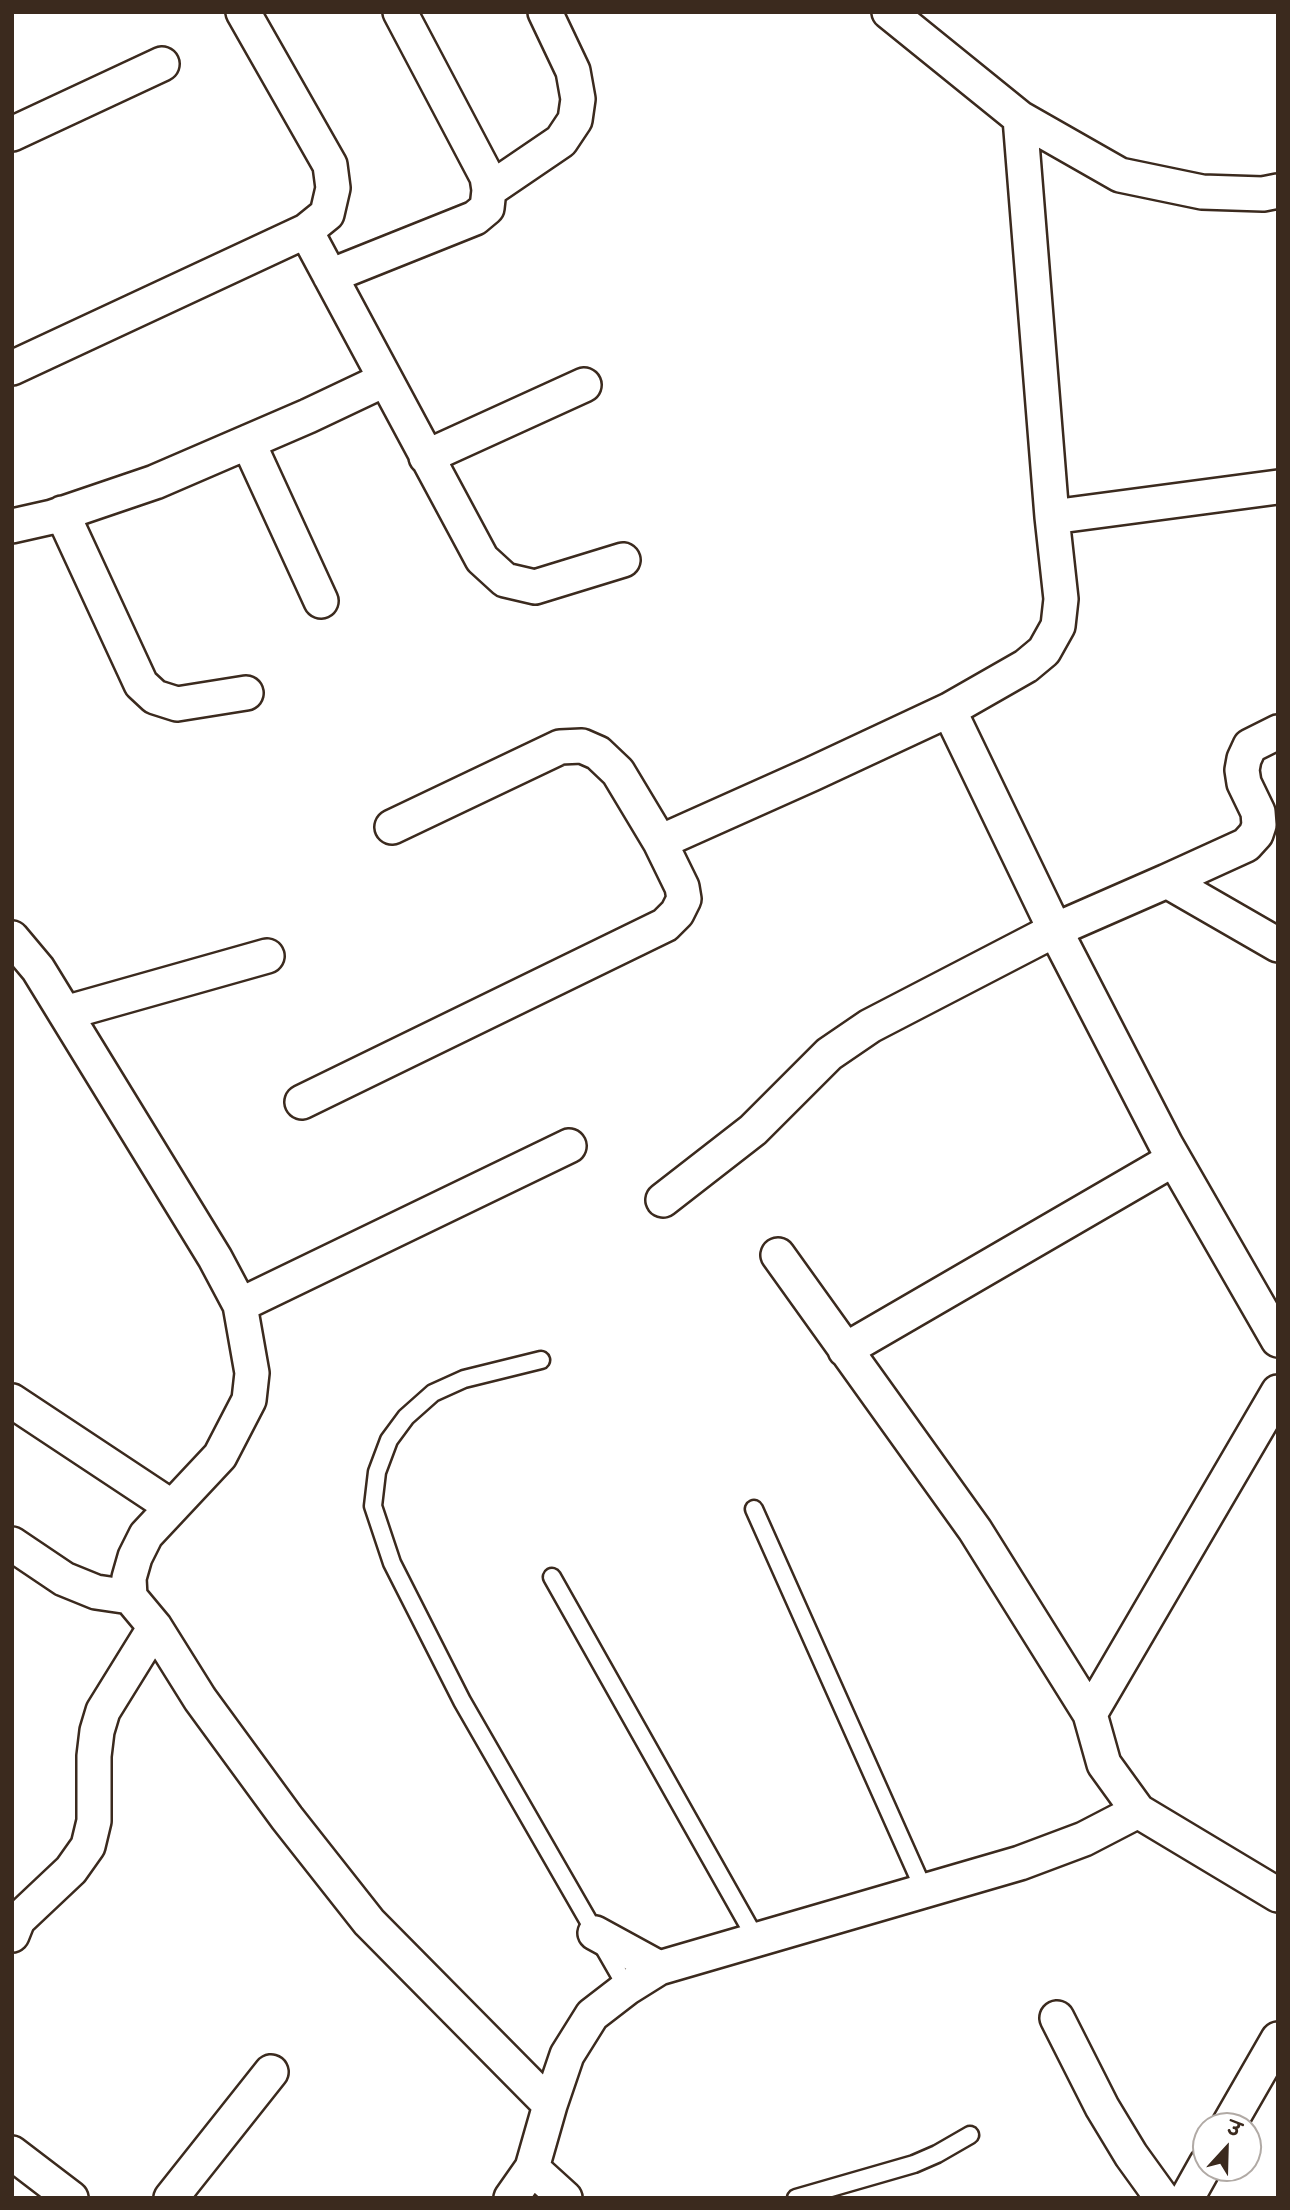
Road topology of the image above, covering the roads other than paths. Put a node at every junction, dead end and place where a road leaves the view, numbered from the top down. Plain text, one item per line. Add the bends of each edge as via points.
1 (243, 12) edge
2 (400, 12) edge
3 (545, 12) edge
4 (889, 12) edge
5 (162, 64) dead end
6 (1020, 118) junction
7 (12, 134) edge
8 (489, 190) junction
9 (1278, 191) edge
10 (306, 231) junction
11 (330, 276) junction
12 (12, 368) edge
13 (384, 380) junction
14 (584, 385) dead end
15 (248, 442) junction
16 (426, 457) junction
17 (1278, 486) edge
18 (62, 513) junction
19 (1052, 517) junction
20 (12, 526) edge
21 (624, 560) dead end
22 (321, 601) dead end
23 (246, 693) dead end
24 (948, 710) junction
25 (1278, 732) edge
26 (392, 827) dead end
27 (660, 842) junction
28 (1167, 881) junction
29 (1055, 930) junction
30 (12, 938) edge
31 (1278, 945) edge
32 (267, 957) dead end
33 (65, 1013) junction
34 (302, 1102) dead end
35 (569, 1146) dead end
36 (1174, 1159) junction
37 (663, 1200) dead end
38 (778, 1255) dead end
39 (240, 1304) junction
40 (1278, 1340) edge
41 (845, 1350) junction
42 (541, 1360) dead end
43 (1278, 1392) edge
44 (12, 1401) edge
45 (172, 1507) junction
46 (754, 1509) dead end
47 (12, 1544) edge
48 (552, 1577) dead end
49 (130, 1597) junction
50 (155, 1627) junction
51 (1090, 1714) junction
52 (1138, 1811) junction
53 (924, 1890) junction
54 (1278, 1895) edge
55 (595, 1933) junction
56 (12, 1935) edge
57 (756, 1940) junction
58 (659, 1968) junction
59 (627, 1988) junction
60 (1057, 2018) dead end
61 (1278, 2039) edge
62 (271, 2072) dead end
63 (550, 2105) junction
64 (1236, 2112) edge
65 (970, 2135) dead end
66 (12, 2153) edge
67 (532, 2168) junction
68 (1196, 2182) edge
69 (71, 2198) edge
70 (171, 2198) edge
71 (511, 2198) edge
72 (565, 2198) edge
73 (796, 2198) edge
74 (1162, 2198) edge
75 (1187, 2198) edge

1 - 10 street via 330,165 333,188 327,214
2 - 8 street via 487,177
3 - 8 street via 573,71 578,99 575,120 561,141
4 - 6 street
5 - 7 street
6 - 9 street via 1120,175 1202,192
6 - 19 street
8 - 11 street via 487,208 475,218
10 - 11 street
10 - 12 street
11 - 13 street
13 - 15 street
13 - 16 street
14 - 16 street
15 - 18 street via 155,482
15 - 22 street
16 - 21 street via 482,559 505,580 535,587
17 - 19 street
18 - 20 street
18 - 23 street via 141,684 155,697 177,704
19 - 24 street via 1061,599 1058,626 1044,651 1026,666
24 - 27 street
24 - 29 street
25 - 28 street via 1250,746 1241,770 1258,812 1256,834 1246,845
26 - 27 street via 560,747 582,746 598,753 618,772
27 - 34 street via 684,899 665,925
28 - 29 street
28 - 31 street
29 - 36 street
29 - 37 street via 870,1026 829,1054 753,1130
30 - 33 street
32 - 33 street
33 - 39 street
35 - 39 street
36 - 40 street
36 - 41 street
38 - 41 street
39 - 45 street via 252,1373 249,1400 220,1456
41 - 51 street via 975,1530
42 - 55 lane via 464,1378 433,1393 388,1440 377,1472 373,1506 392,1563 420,1622
43 - 51 street
44 - 45 street
45 - 49 street via 146,1535 135,1557
46 - 53 lane
47 - 49 street via 64,1579 96,1592
48 - 57 lane
49 - 50 street
50 - 56 street via 103,1711 94,1756 94,1821 88,1846 71,1870 18,1920
50 - 63 street via 208,1710 369,1922
51 - 52 street via 1104,1764
52 - 53 street via 1084,1839 1020,1863
52 - 54 street
53 - 57 street
55 - 58 street
55 - 59 lane
57 - 58 street
58 - 59 street
59 - 63 street via 592,2015 567,2054
60 - 74 street via 1102,2107
61 - 64 street
62 - 70 street
63 - 67 street
65 - 73 lane via 914,2164
66 - 69 street
67 - 71 street
67 - 72 street
68 - 75 street

